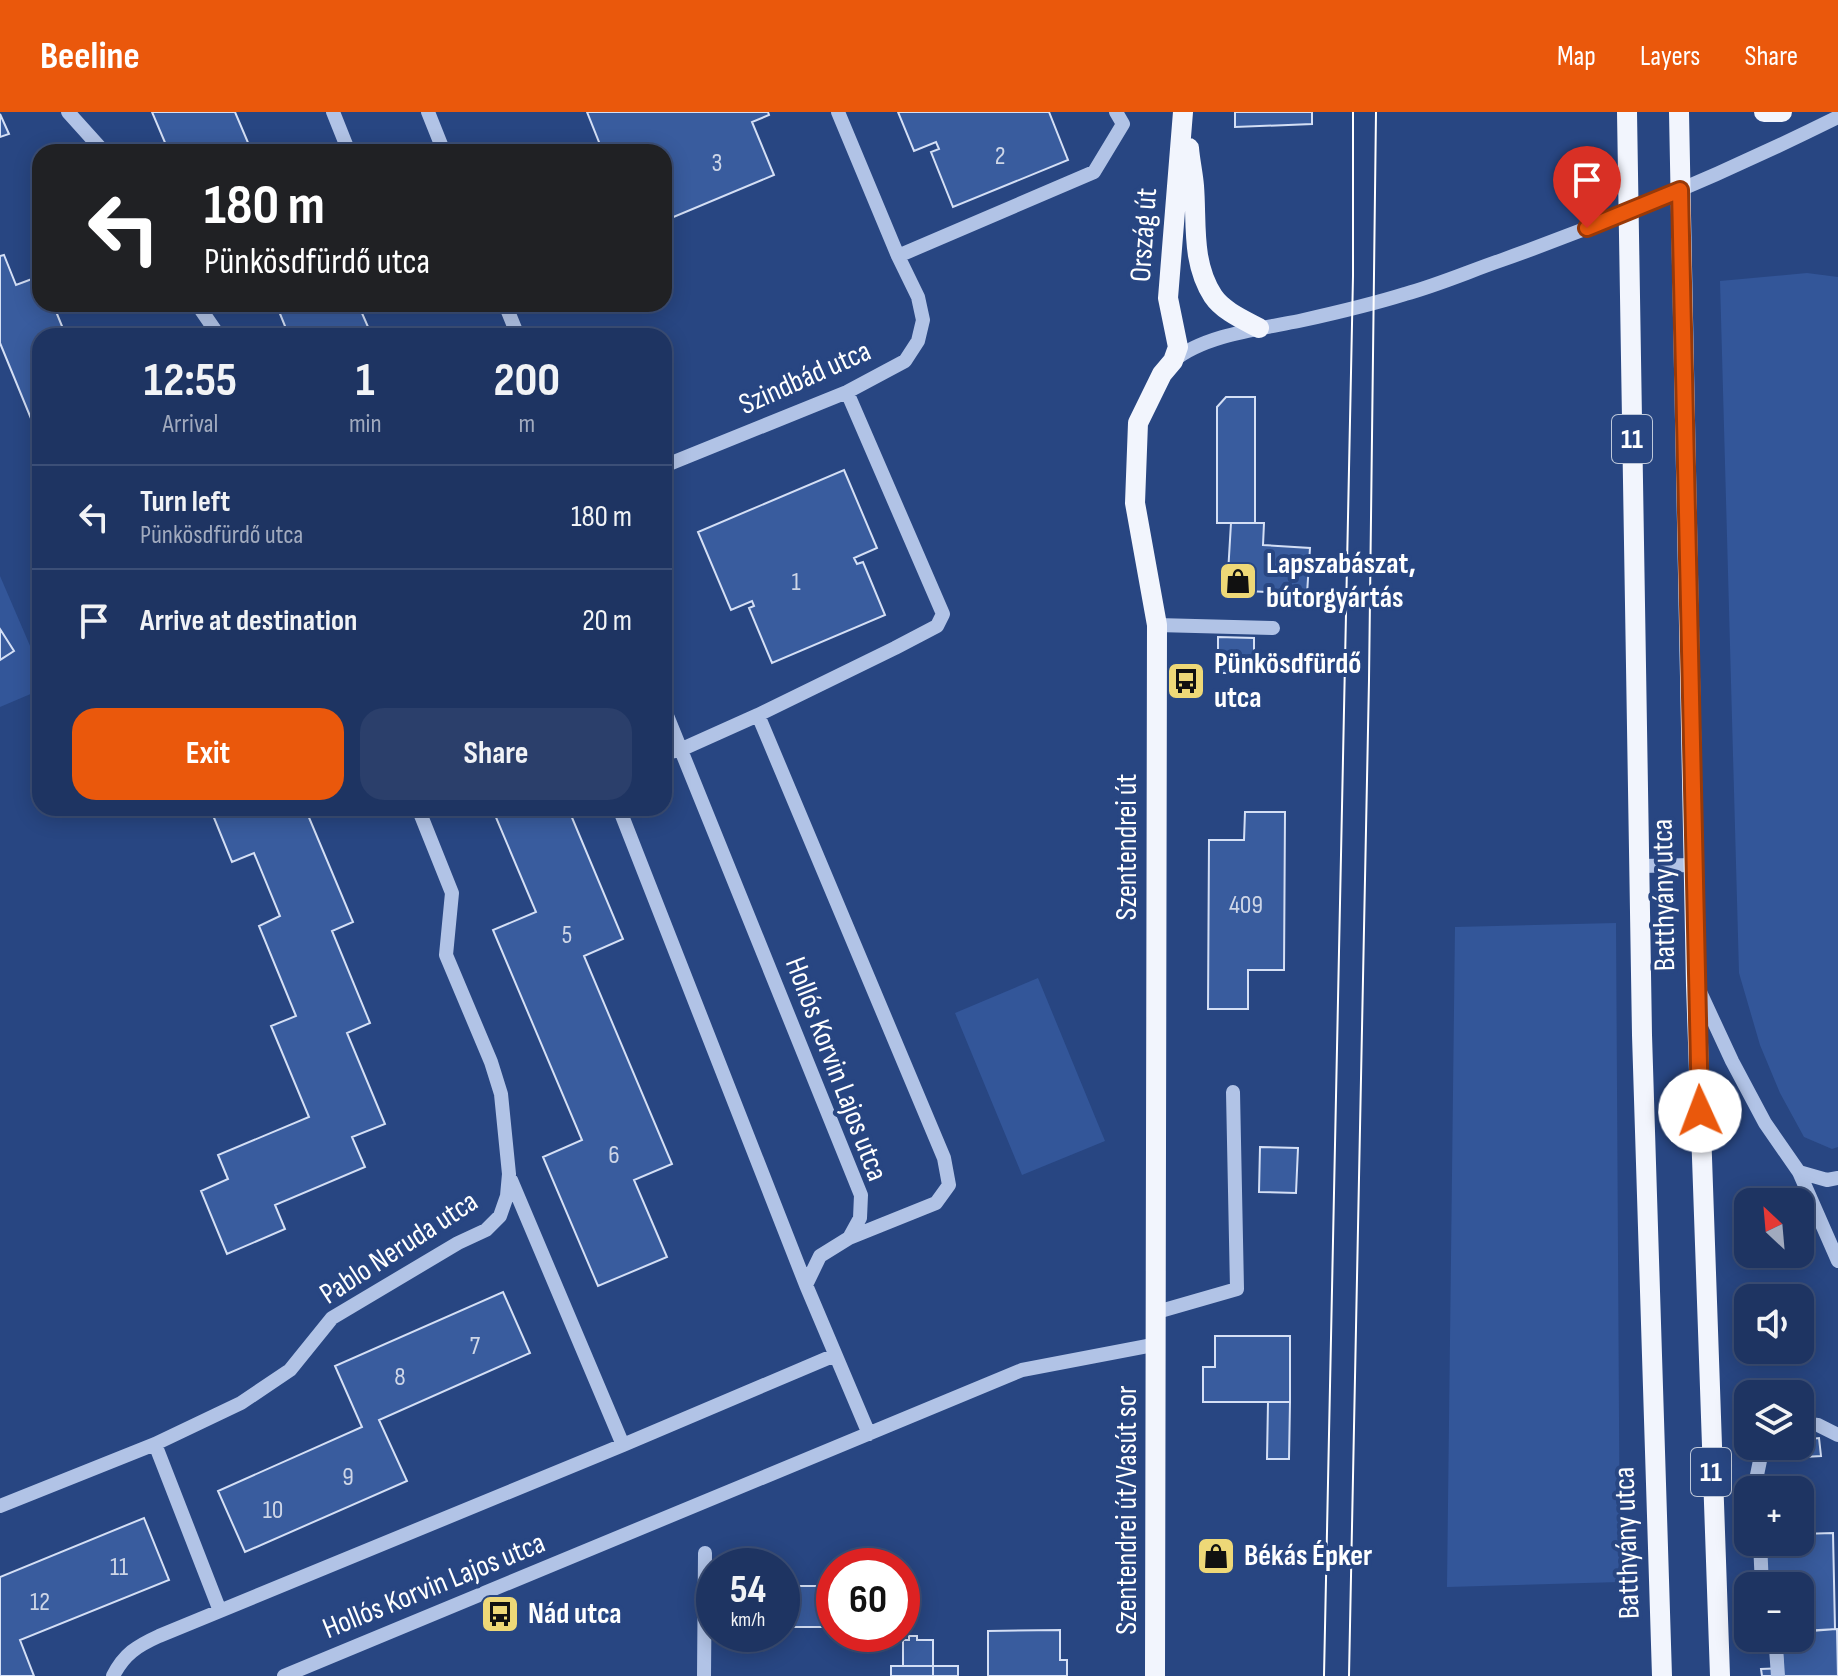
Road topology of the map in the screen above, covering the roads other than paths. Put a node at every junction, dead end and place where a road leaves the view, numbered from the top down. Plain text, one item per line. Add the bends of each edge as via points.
1 (68, 112) edge
2 (333, 112) edge
3 (429, 112) edge
4 (838, 112) edge
5 (1116, 112) edge
6 (1183, 112) edge
7 (1627, 112) edge
8 (1679, 112) edge
9 (1764, 112) edge
10 (1782, 112) edge
11 (1838, 117) edge
12 (97, 144) edge
13 (346, 144) edge
14 (441, 144) edge
15 (1680, 190) junction
16 (1627, 213) junction
17 (898, 256) junction
18 (1259, 328) junction
19 (1173, 361) junction
20 (847, 392) junction
21 (672, 463) edge
22 (1157, 625) junction
23 (1273, 628) dead end
24 (758, 715) junction
25 (672, 729) edge
26 (680, 750) junction
27 (672, 752) edge
28 (421, 816) edge
29 (622, 816) edge
30 (1694, 865) junction
31 (1640, 866) junction
32 (1696, 985) junction
33 (1233, 1092) dead end
34 (1799, 1172) junction
35 (509, 1174) junction
36 (1838, 1178) edge
37 (849, 1238) junction
38 (1838, 1261) edge
39 (806, 1285) junction
40 (1157, 1312) junction
41 (1158, 1344) junction
42 (835, 1355) junction
43 (1814, 1425) edge
44 (869, 1434) junction
45 (1838, 1435) edge
46 (155, 1444) junction
47 (623, 1445) junction
48 (0, 1506) edge
49 (220, 1611) junction
50 (704, 1652) edge
51 (1776, 1652) edge
52 (113, 1676) edge
53 (284, 1676) edge
54 (704, 1676) edge
55 (1155, 1676) edge
56 (1662, 1676) edge
57 (1720, 1676) edge
58 (1778, 1676) edge

1 - 12 street
2 - 13 street
3 - 14 street
4 - 17 street, Szindbád utca
5 - 17 street via 1123,124 1094,172
6 - 18 main road via 1194,184 1196,254 1203,276 1226,309
6 - 19 main road, Ország út via 1168,298 1178,341
7 - 16 main road, Batthyány utca / 11
8 - 15 main road, Batthyány utca / 11
9 - 10 main road
11 - 15 street
15 - 16 street
15 - 30 main road, Batthyány utca / 11
16 - 18 street via 1407,294
16 - 31 main road, Batthyány utca / 11
17 - 20 street, Szindbád utca via 918,297 923,320 918,341 905,361
18 - 19 street via 1193,348
19 - 22 main road, Szentendrei út via 1138,423 1135,503
20 - 21 street, Szindbád utca
20 - 24 street via 943,614 937,626
22 - 23 street
22 - 40 main road, Szentendrei út
24 - 26 street
24 - 37 street via 944,1158 949,1185 936,1203
25 - 26 street, Hollós Korvin Lajos utca
26 - 27 street
26 - 37 street, Hollós Korvin Lajos utca via 861,1195 860,1218
28 - 35 street, Pablo Neruda utca via 452,893 446,955 501,1094
29 - 39 street
30 - 31 street
30 - 32 main road, Batthyány utca / 11
31 - 56 main road, Batthyány utca / 11
32 - 34 street via 1765,1123
32 - 57 main road, Batthyány utca / 11
33 - 40 street via 1237,1289
34 - 36 street
34 - 38 street
35 - 46 street, Pablo Neruda utca via 500,1216 486,1230 332,1318 290,1370 241,1403
35 - 47 street
37 - 39 street via 820,1256
39 - 42 street
40 - 41 main road, Szentendrei út
41 - 44 street, Hollós Korvin Lajos utca via 1022,1370
41 - 55 main road, Szentendrei út/Vasút sor
42 - 44 street
42 - 47 street
43 - 45 street
44 - 53 street, Hollós Korvin Lajos utca
46 - 48 street, Pablo Neruda utca
46 - 49 street
47 - 49 street
49 - 52 street via 135,1647
50 - 54 street
51 - 58 street

